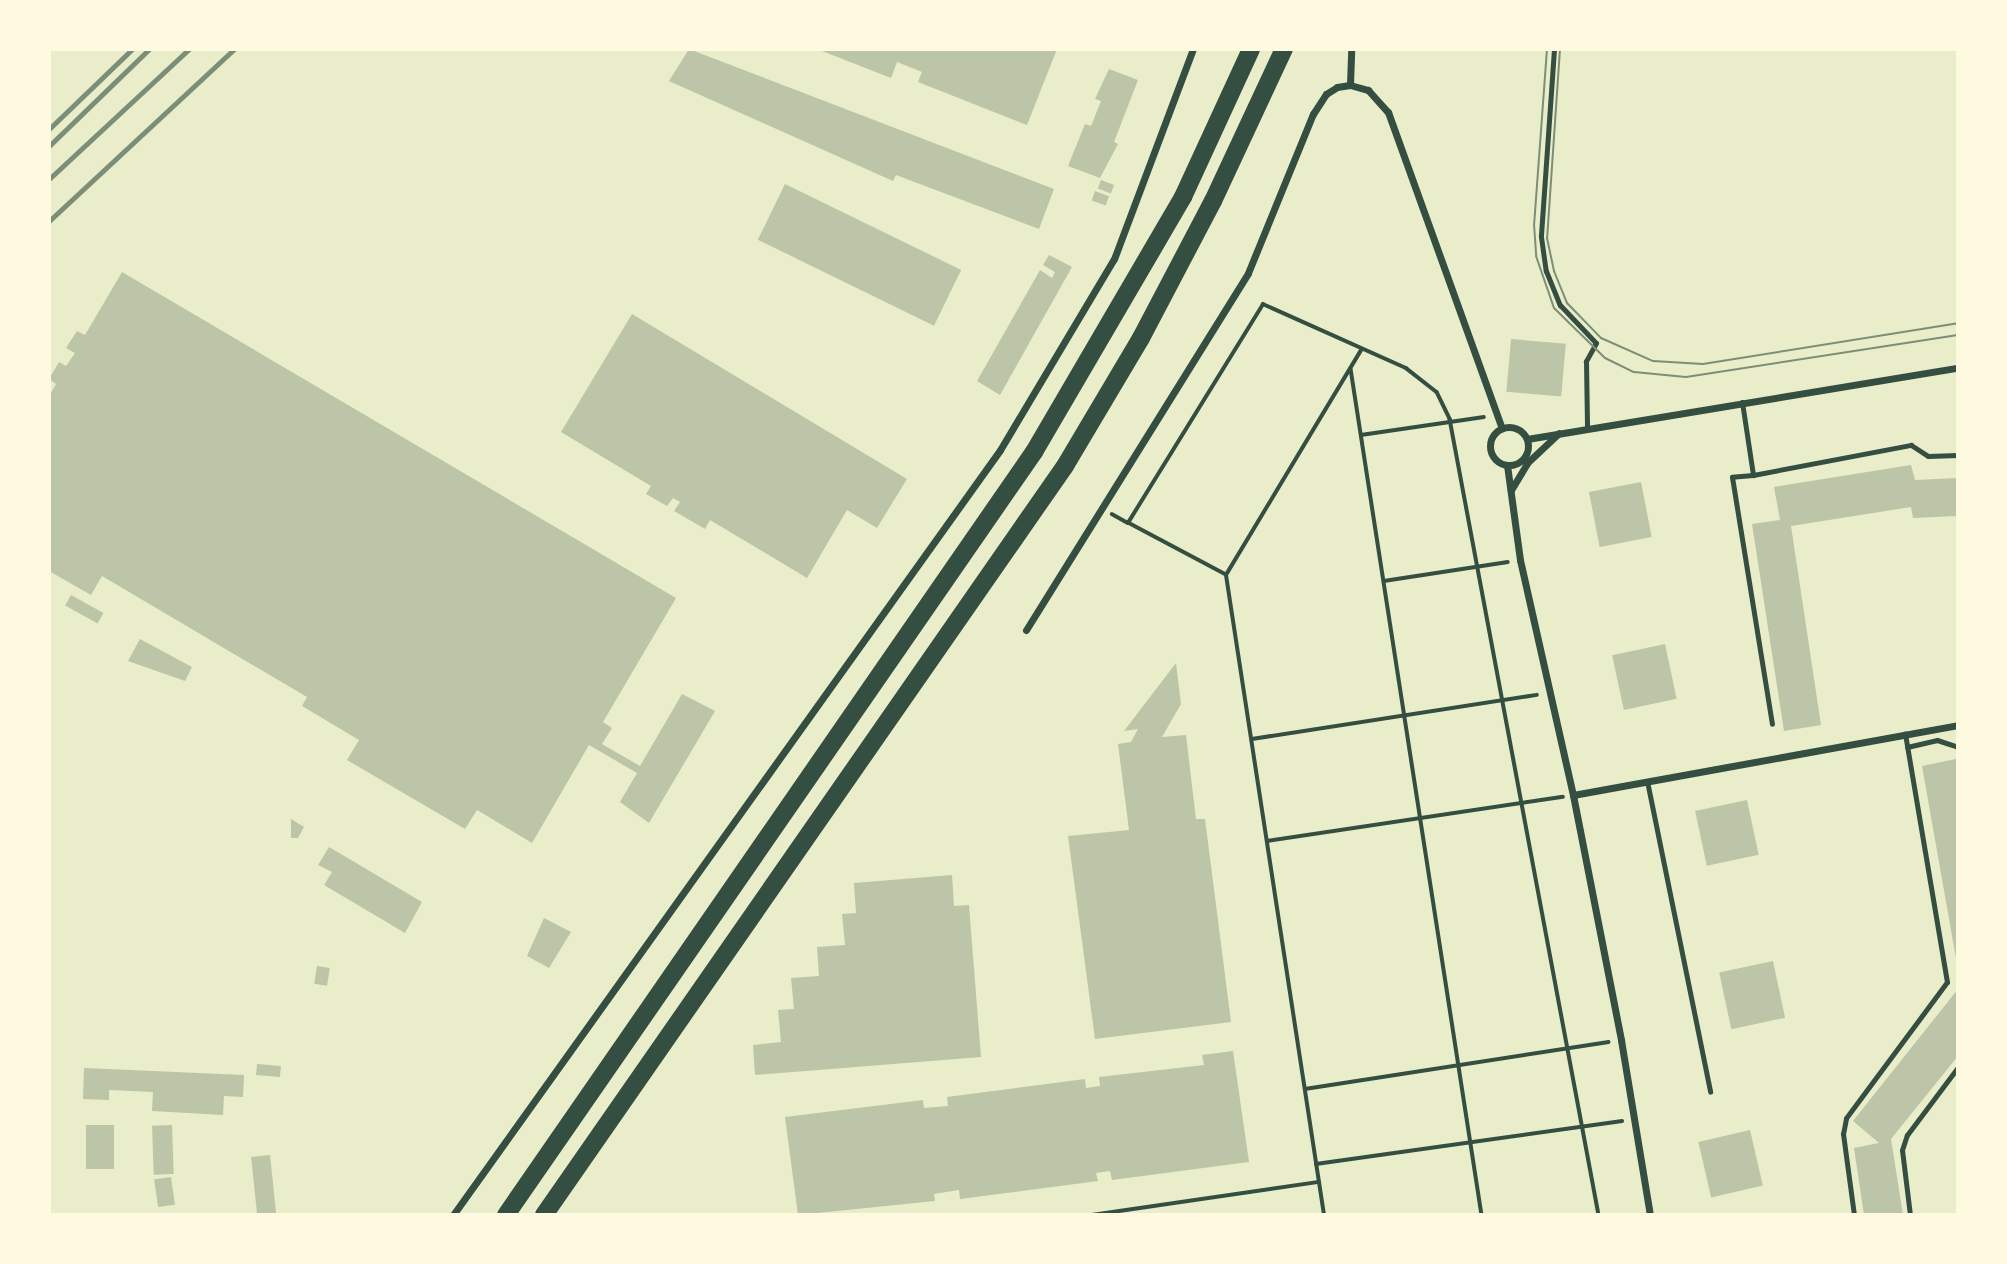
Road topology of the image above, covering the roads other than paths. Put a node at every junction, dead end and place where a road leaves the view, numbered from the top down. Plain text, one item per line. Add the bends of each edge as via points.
1 (1193, 49) edge
2 (1251, 49) edge
3 (1284, 49) edge
4 (1351, 49) edge
5 (1554, 49) edge
6 (1350, 85) junction
7 (1958, 368) edge
8 (1742, 402) junction
9 (1587, 427) junction
10 (1502, 428) junction
11 (1559, 432) junction
12 (1527, 439) junction
13 (1958, 455) edge
14 (1507, 465) junction
15 (1753, 475) junction
16 (1510, 492) junction
17 (1026, 630) dead end
18 (1772, 724) dead end
19 (1958, 725) edge
20 (1905, 734) junction
21 (1907, 747) junction
22 (1958, 747) edge
23 (1647, 781) junction
24 (1573, 795) junction
25 (1958, 1068) edge
26 (1710, 1092) dead end
27 (453, 1215) edge
28 (506, 1215) edge
29 (544, 1215) edge
30 (1650, 1215) edge
31 (1854, 1215) edge
32 (1910, 1215) edge

1 - 27 street via 1114,259 1000,450
2 - 28 highway via 1183,197 1034,452
3 - 29 highway via 1147,327 1065,466
4 - 6 street
5 - 9 lane via 1541,237 1546,271 1560,305 1596,343 1586,362
6 - 10 street via 1368,90 1388,113
6 - 17 street via 1331,90 1319,103 1248,272
7 - 8 street
8 - 9 street
8 - 15 lane
9 - 11 street
10 - 12 street via 1521,431
10 - 14 street via 1494,434 1491,454
11 - 12 street
11 - 16 street via 1528,462
12 - 14 street via 1524,458
13 - 15 lane via 1928,456 1911,445
14 - 16 street
15 - 18 lane via 1732,478
16 - 24 street via 1520,560
19 - 20 street
20 - 21 lane
20 - 23 street
21 - 22 lane via 1937,740
21 - 31 lane via 1947,982 1846,1118 1843,1134
23 - 24 street
23 - 26 lane
24 - 30 street
25 - 32 lane via 1907,1135 1902,1150

